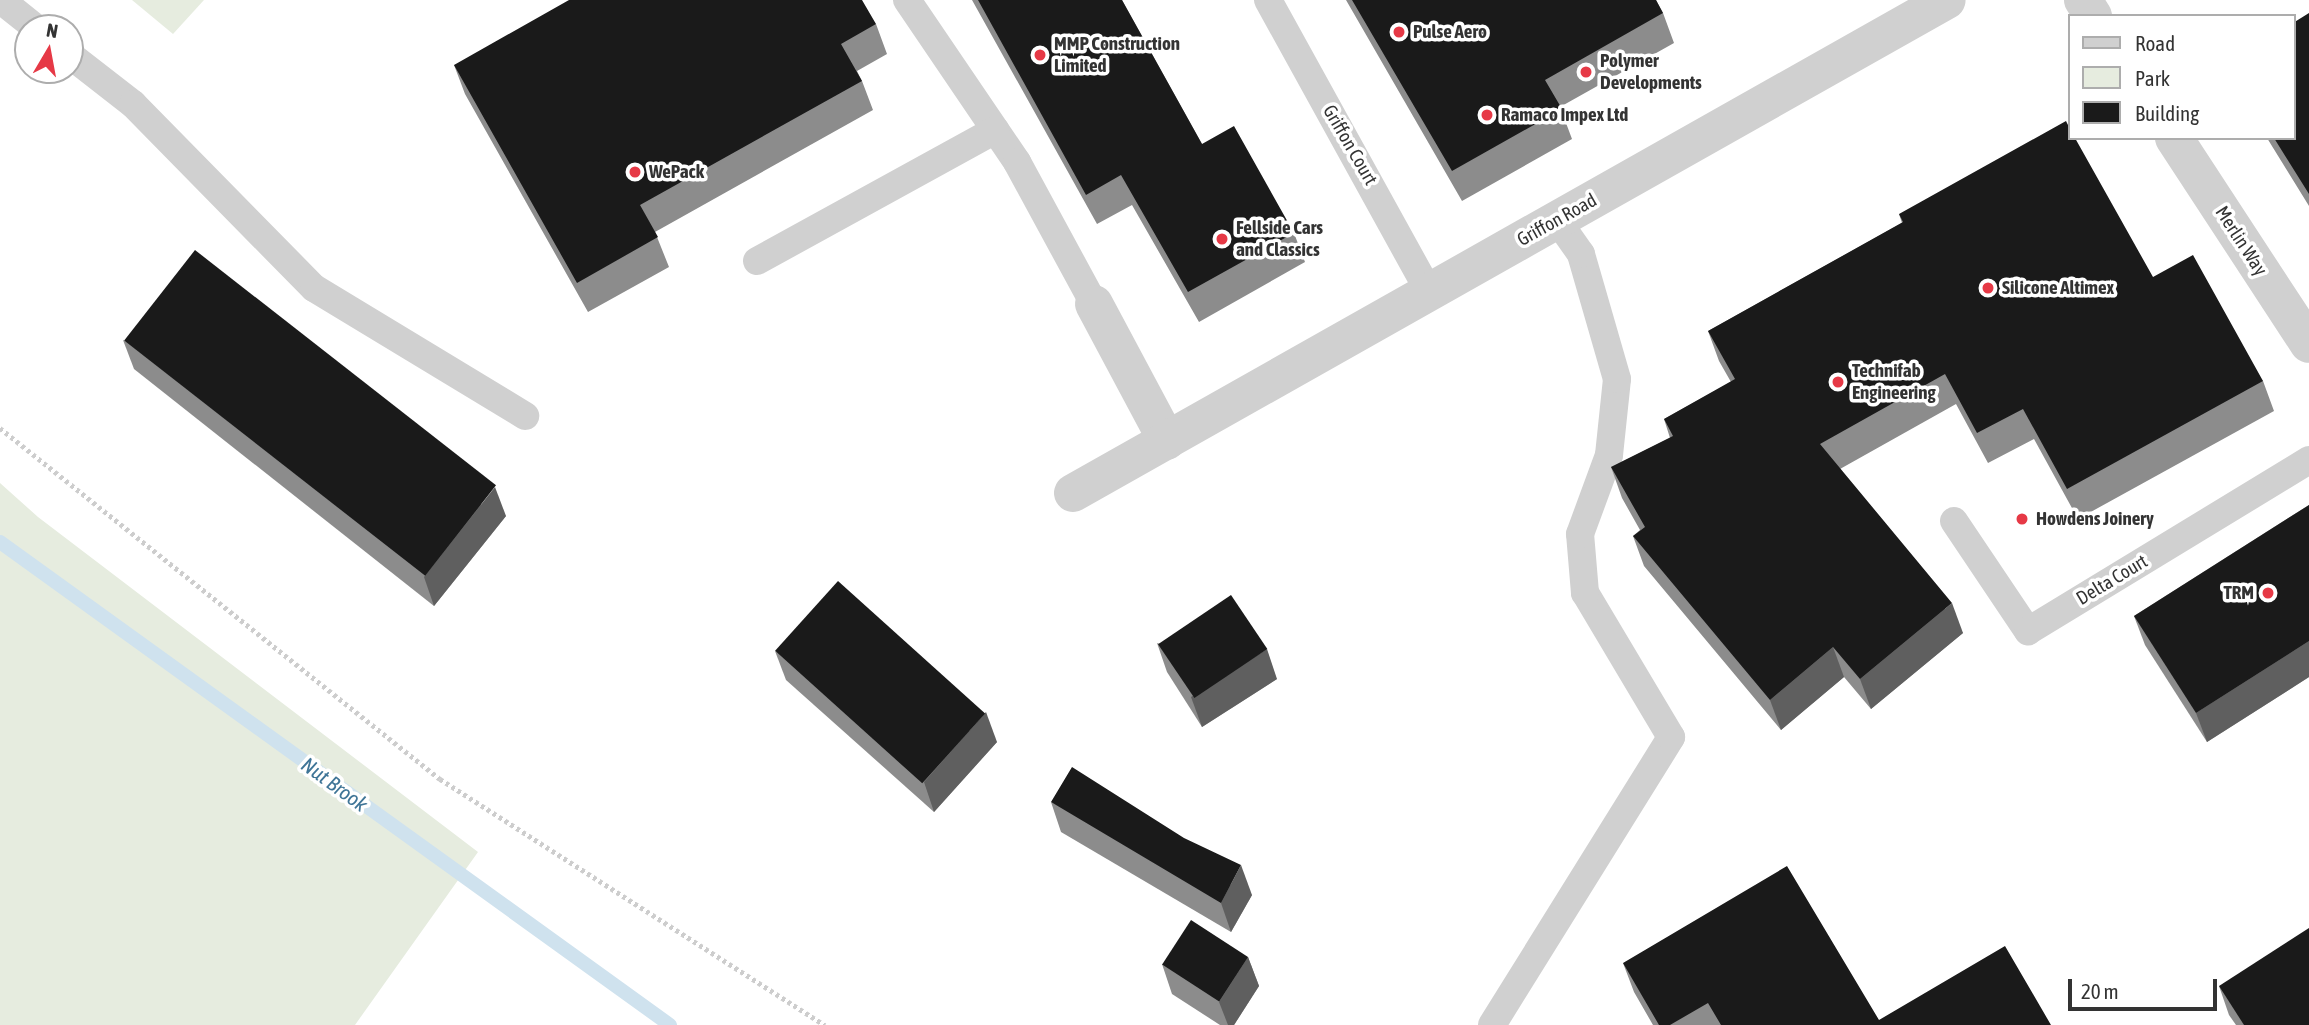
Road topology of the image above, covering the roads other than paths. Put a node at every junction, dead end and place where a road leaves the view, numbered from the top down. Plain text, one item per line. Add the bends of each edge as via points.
1 (1, 0) edge
2 (907, 0) edge
3 (1268, 0) edge
4 (1947, 0) edge
5 (18, 14) edge
6 (84, 66) edge
7 (995, 130) junction
8 (2175, 140) edge
9 (1557, 220) junction
10 (757, 261) dead end
11 (1429, 292) junction
12 (1094, 304) joint
13 (2309, 344) edge
14 (526, 416) dead end
15 (1167, 441) junction
16 (2309, 460) edge
17 (1073, 493) dead end
18 (1954, 521) dead end
19 (1492, 1025) edge

1 - 5 lane
2 - 7 lane
3 - 11 lane, Griffon Court
4 - 9 street, Griffon Road
6 - 14 lane via 133,104 314,288
7 - 10 lane
7 - 12 lane
8 - 13 street, Merlin Way
9 - 11 street, Griffon Road
9 - 19 lane via 1581,254 1616,379 1609,455 1580,534 1585,593 1671,737
11 - 15 street, Griffon Road
12 - 15 street
15 - 17 street, Griffon Road
16 - 18 lane, Delta Court via 2028,631

